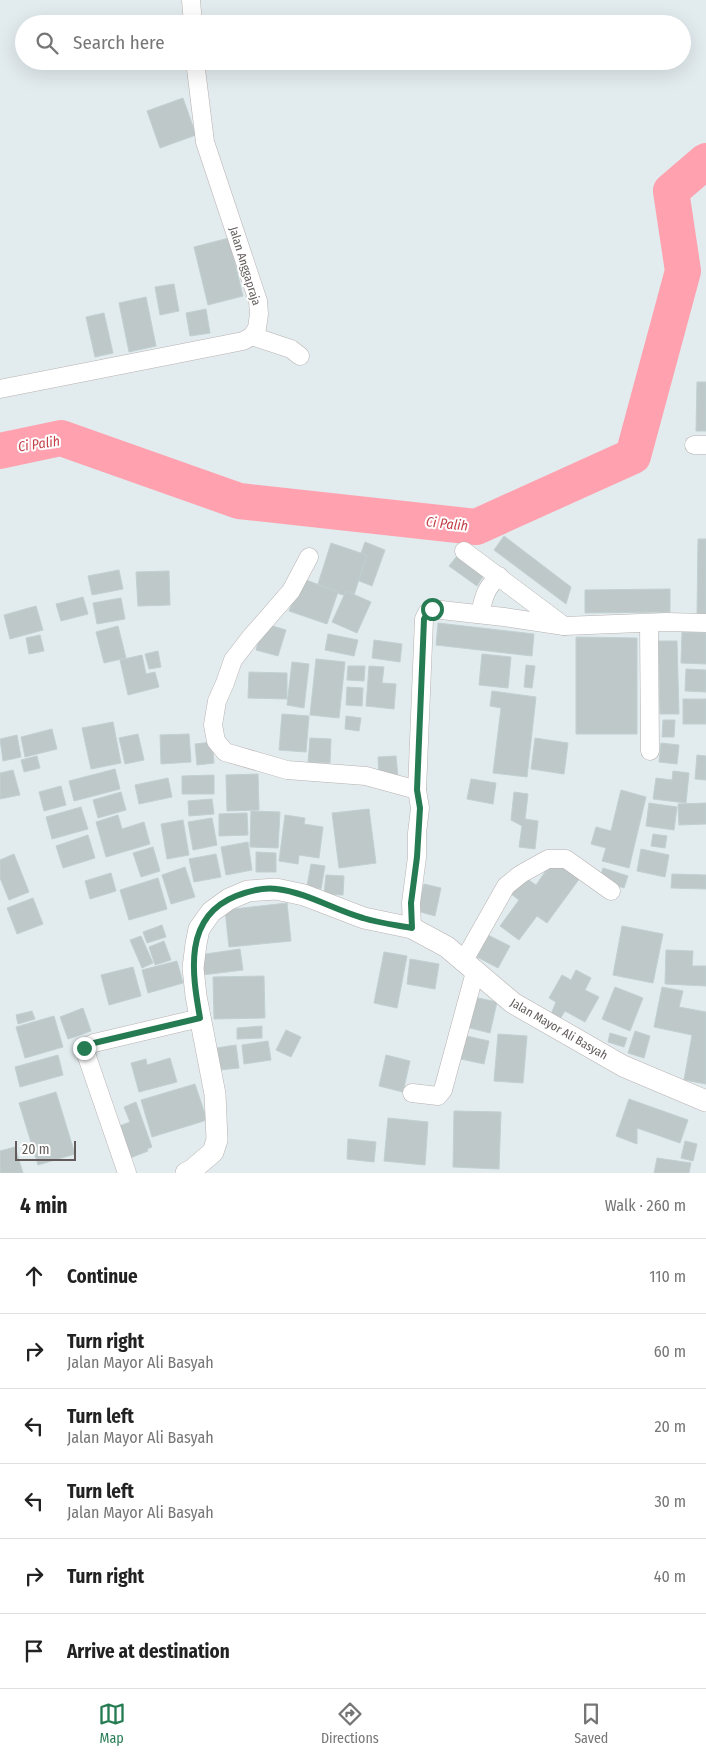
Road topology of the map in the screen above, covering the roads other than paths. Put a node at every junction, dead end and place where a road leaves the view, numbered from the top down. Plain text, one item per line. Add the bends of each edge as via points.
1 (191, 0) edge
2 (192, 15) edge
3 (196, 70) edge
4 (252, 336) junction
5 (300, 356) dead end
6 (0, 389) edge
7 (464, 551) dead end
8 (310, 557) dead end
9 (499, 576) junction
10 (480, 614) junction
11 (706, 623) edge
12 (650, 624) junction
13 (564, 626) junction
14 (650, 751) dead end
15 (417, 790) junction
16 (611, 891) dead end
17 (412, 928) junction
18 (469, 967) junction
19 (200, 1018) junction
20 (412, 1092) dead end
21 (706, 1101) edge
22 (127, 1173) edge
23 (186, 1173) edge

1 - 2 street
3 - 4 street, Jalan Anggapraja via 205,142 258,301 257,328
4 - 5 street via 291,349
4 - 6 street via 243,341 196,351
7 - 9 street
8 - 15 street via 291,591 233,660 217,702 213,725 216,741 226,752 287,770 366,776
9 - 10 street via 484,594
9 - 13 street
10 - 13 street
10 - 15 street via 432,609 424,619
11 - 12 street
12 - 13 street
12 - 14 street
15 - 17 street via 420,808 411,903
16 - 18 street via 566,859 548,859 506,886
17 - 18 street, Jalan Mayor Ali Basyah via 447,947
17 - 19 street, Jalan Mayor Ali Basyah via 364,918 304,895 276,889 248,891 229,899 211,912 199,929 193,968
18 - 20 street via 443,1090 438,1096
18 - 21 street, Jalan Mayor Ali Basyah via 513,1004 624,1066
19 - 22 street via 84,1048
19 - 23 street, Jalan Mayor Ali Basyah via 215,1094 217,1140 213,1152

